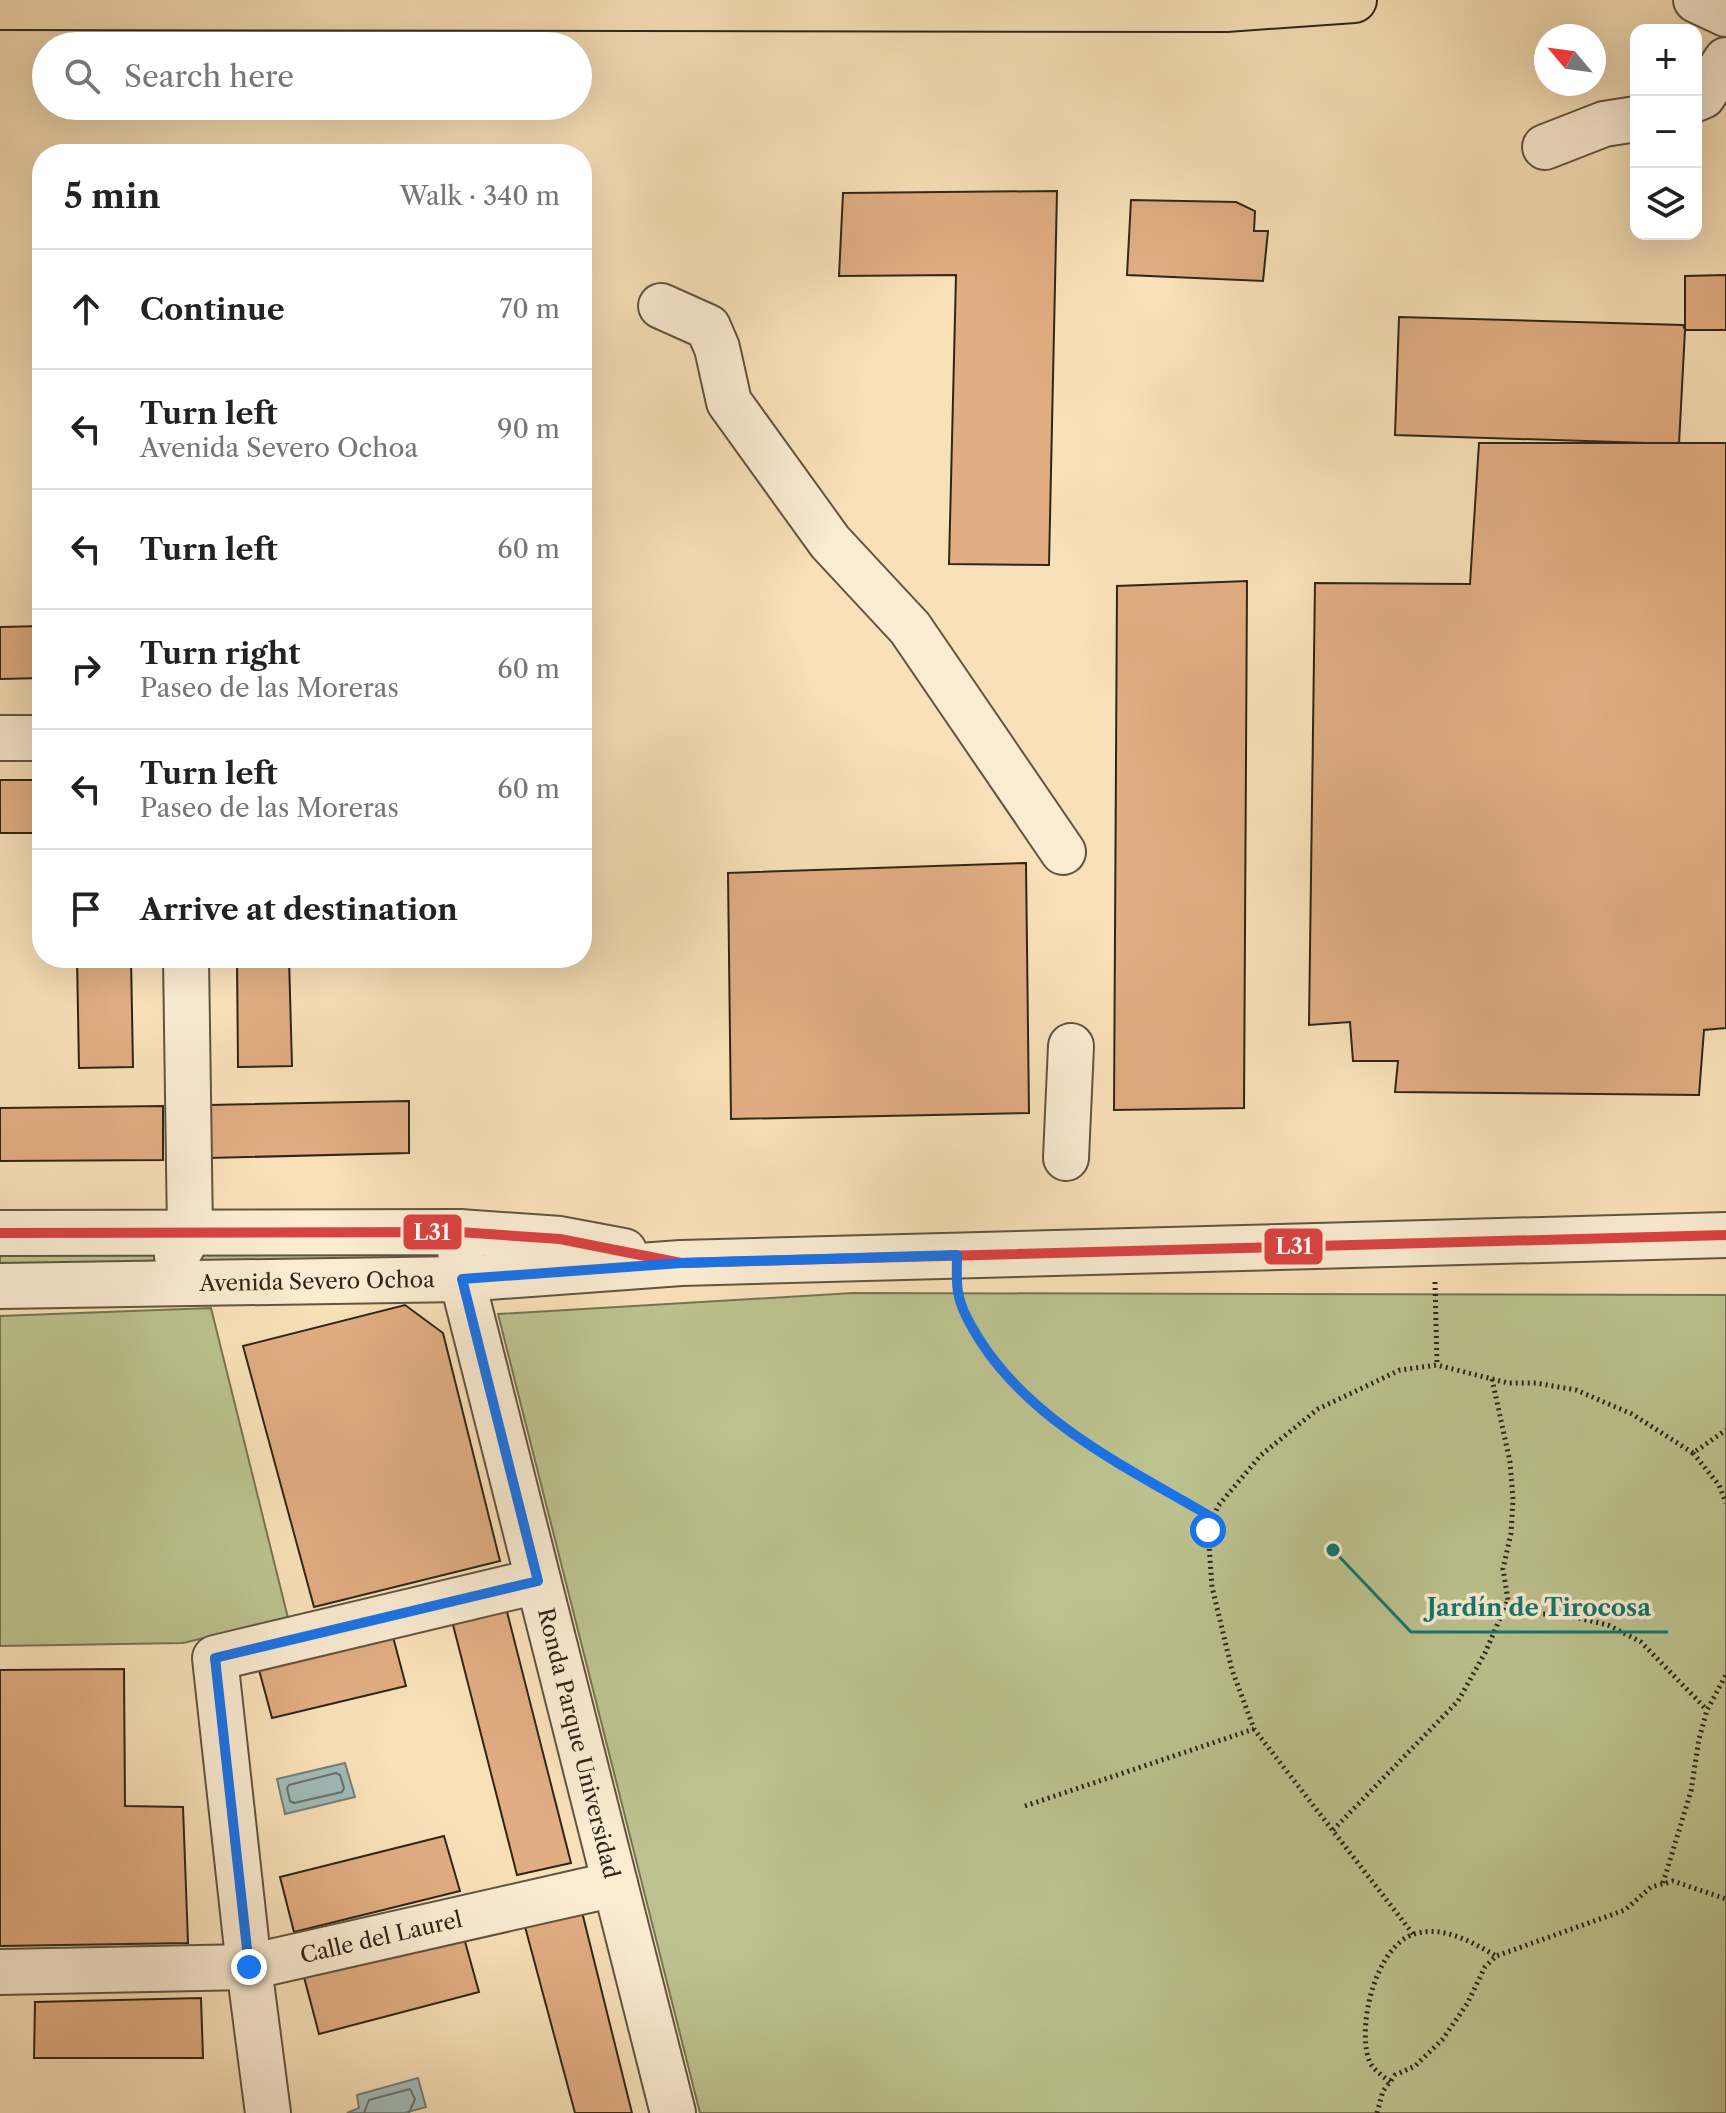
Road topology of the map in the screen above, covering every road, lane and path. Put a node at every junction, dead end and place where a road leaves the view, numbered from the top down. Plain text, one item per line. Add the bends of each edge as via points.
1 (1354, 0) edge
2 (1696, 0) edge
3 (0, 7) edge
4 (1726, 14) edge
5 (1726, 60) edge
6 (1702, 96) edge
7 (1630, 120) edge
8 (1545, 147) dead end
9 (661, 306) dead end
10 (0, 738) edge
11 (32, 738) edge
12 (1063, 852) dead end
13 (186, 968) edge
14 (1071, 1046) dead end
15 (1066, 1158) dead end
16 (190, 1232) junction
17 (459, 1232) junction
18 (0, 1233) edge
19 (1726, 1235) edge
20 (1434, 1242) junction
21 (957, 1255) junction
22 (681, 1263) junction
23 (462, 1279) junction
24 (163, 1284) junction
25 (0, 1286) edge
26 (1437, 1365) junction
27 (1492, 1379) junction
28 (1726, 1430) edge
29 (1693, 1453) junction
30 (1726, 1503) edge
31 (1213, 1518) junction
32 (538, 1581) junction
33 (1508, 1600) junction
34 (1726, 1675) edge
35 (1707, 1710) junction
36 (1254, 1729) junction
37 (1025, 1806) dead end
38 (1333, 1830) junction
39 (615, 1884) junction
40 (1663, 1884) junction
41 (1726, 1899) edge
42 (1413, 1934) junction
43 (1496, 1956) junction
44 (249, 1967) junction
45 (0, 1972) edge
46 (1390, 2082) junction
47 (268, 2113) edge
48 (673, 2113) edge
49 (1377, 2113) edge

1 - 3 main road via 1210,9
2 - 4 street
5 - 6 street
7 - 8 street via 1604,124
9 - 12 street via 708,327 729,402 830,542 910,628
10 - 11 street
13 - 16 street
14 - 15 street
16 - 17 street, Avenida Severo Ochoa
16 - 18 street, Avenida Severo Ochoa
16 - 24 street
17 - 22 street, Avenida Severo Ochoa via 560,1239
17 - 23 street, Ronda Parque Universidad
19 - 20 street, Avenida Severo Ochoa
20 - 21 street, Avenida Severo Ochoa
20 - 26 path
21 - 22 street, Avenida Severo Ochoa
21 - 31 path via 958,1293 968,1321 991,1357 1030,1400 1091,1447
22 - 23 street, Avenida Severo Ochoa
23 - 24 street, Avenida Severo Ochoa
23 - 32 street, Ronda Parque Universidad
24 - 25 street, Avenida Severo Ochoa
26 - 27 path
26 - 31 path via 1400,1370 1318,1409 1261,1455
27 - 29 path via 1576,1390 1632,1414
27 - 33 path via 1513,1499 1503,1569
28 - 29 path
29 - 30 path via 1719,1485
31 - 36 path via 1208,1530 1212,1587 1232,1670
32 - 39 street, Ronda Parque Universidad
32 - 44 street via 215,1658
33 - 35 path via 1528,1614 1561,1614 1608,1625 1641,1642
33 - 38 path via 1458,1701
34 - 35 path
35 - 40 path via 1691,1791
36 - 37 path
36 - 38 path
38 - 42 path
39 - 44 street, Calle del Laurel
39 - 48 street, Ronda Parque Universidad
40 - 41 path via 1673,1881
40 - 43 path via 1651,1887 1625,1910
42 - 43 path via 1440,1932
42 - 46 path via 1394,1948 1380,1969 1364,2035 1369,2063
43 - 46 path via 1442,2040
44 - 45 street, Calle del Laurel
44 - 47 street
46 - 49 path

